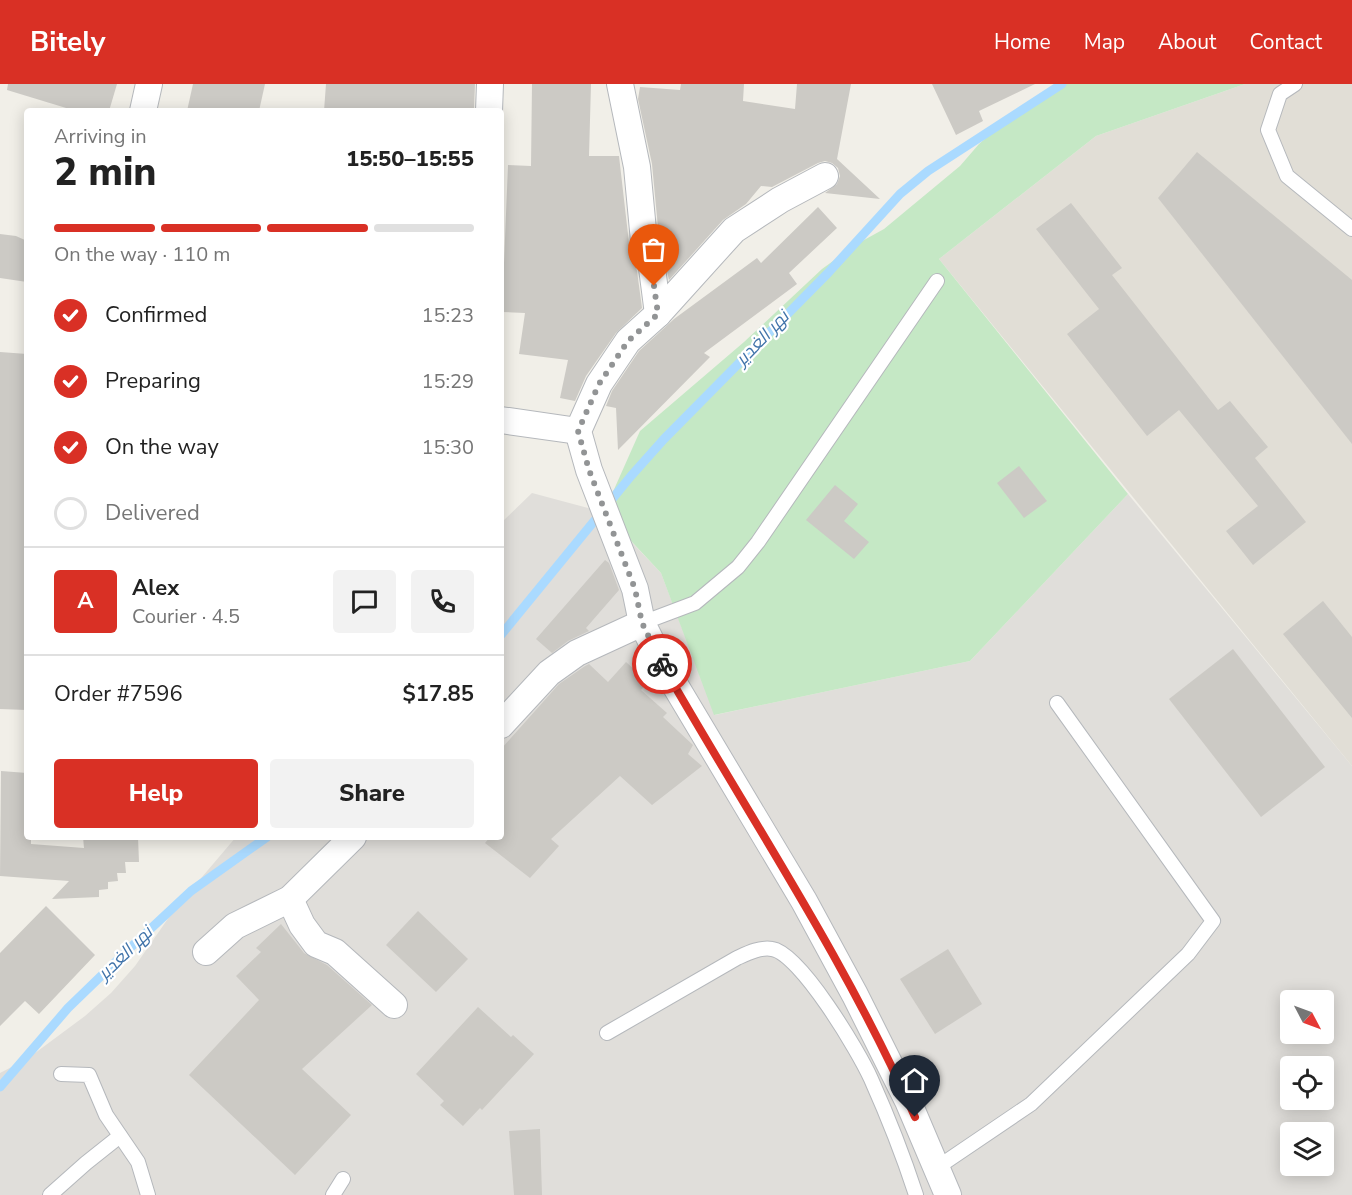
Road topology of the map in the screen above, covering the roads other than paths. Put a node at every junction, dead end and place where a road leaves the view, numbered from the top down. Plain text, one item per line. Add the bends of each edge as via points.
1 (149, 84) edge
2 (490, 84) edge
3 (620, 84) edge
4 (1294, 84) edge
5 (144, 108) edge
6 (489, 108) edge
7 (825, 176) dead end
8 (1352, 229) edge
9 (937, 280) dead end
10 (658, 314) junction
11 (504, 420) edge
12 (578, 431) junction
13 (642, 623) junction
14 (1057, 703) dead end
15 (504, 722) edge
16 (350, 840) edge
17 (290, 899) junction
18 (206, 952) dead end
19 (394, 1005) dead end
20 (607, 1033) dead end
21 (61, 1074) dead end
22 (120, 1136) junction
23 (938, 1167) junction
24 (343, 1179) dead end
25 (50, 1195) edge
26 (148, 1195) edge
27 (333, 1195) edge
28 (916, 1195) edge
29 (948, 1195) edge

1 - 5 street
2 - 6 street
3 - 10 street via 637,167 644,241
4 - 8 lane via 1280,94 1268,130 1287,176
7 - 10 street via 734,230
9 - 13 lane via 738,567 695,603
10 - 12 street via 628,341 599,384
11 - 12 street
12 - 13 street via 635,589
13 - 15 street via 558,666
13 - 23 street via 821,932
14 - 23 lane via 1213,921 1188,954 1031,1104
16 - 17 street
17 - 18 street via 235,926
17 - 19 street via 316,944 335,952
20 - 28 lane via 737,958 754,950 773,949 790,958 819,992 870,1076
21 - 22 lane via 89,1075
22 - 25 lane
22 - 26 lane via 138,1162
23 - 29 street
24 - 27 lane

